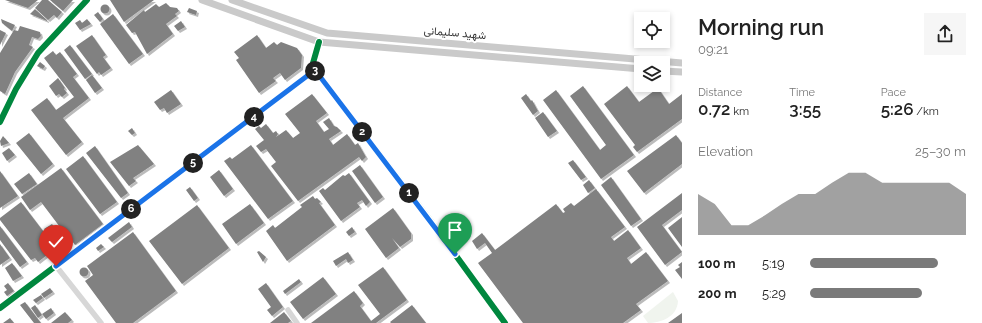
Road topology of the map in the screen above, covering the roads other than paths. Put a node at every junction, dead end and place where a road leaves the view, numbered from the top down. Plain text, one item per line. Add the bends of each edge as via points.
1 (87, 0) edge
2 (202, 0) edge
3 (232, 0) edge
4 (319, 42) junction
5 (682, 63) edge
6 (634, 68) edge
7 (315, 70) junction
8 (670, 71) edge
9 (682, 72) edge
10 (0, 122) edge
11 (56, 266) junction
12 (0, 308) edge
13 (288, 310) dead end
14 (101, 323) edge
15 (297, 323) edge
16 (505, 323) edge

1 - 10 street via 38,53
2 - 4 main road, شهید سلیمانی
3 - 5 main road, شهید سلیمانی via 327,33
4 - 6 main road, شهید سلیمانی
4 - 7 street via 313,63
7 - 11 street
7 - 16 street
8 - 9 main road
11 - 12 street
11 - 14 street
13 - 15 street

